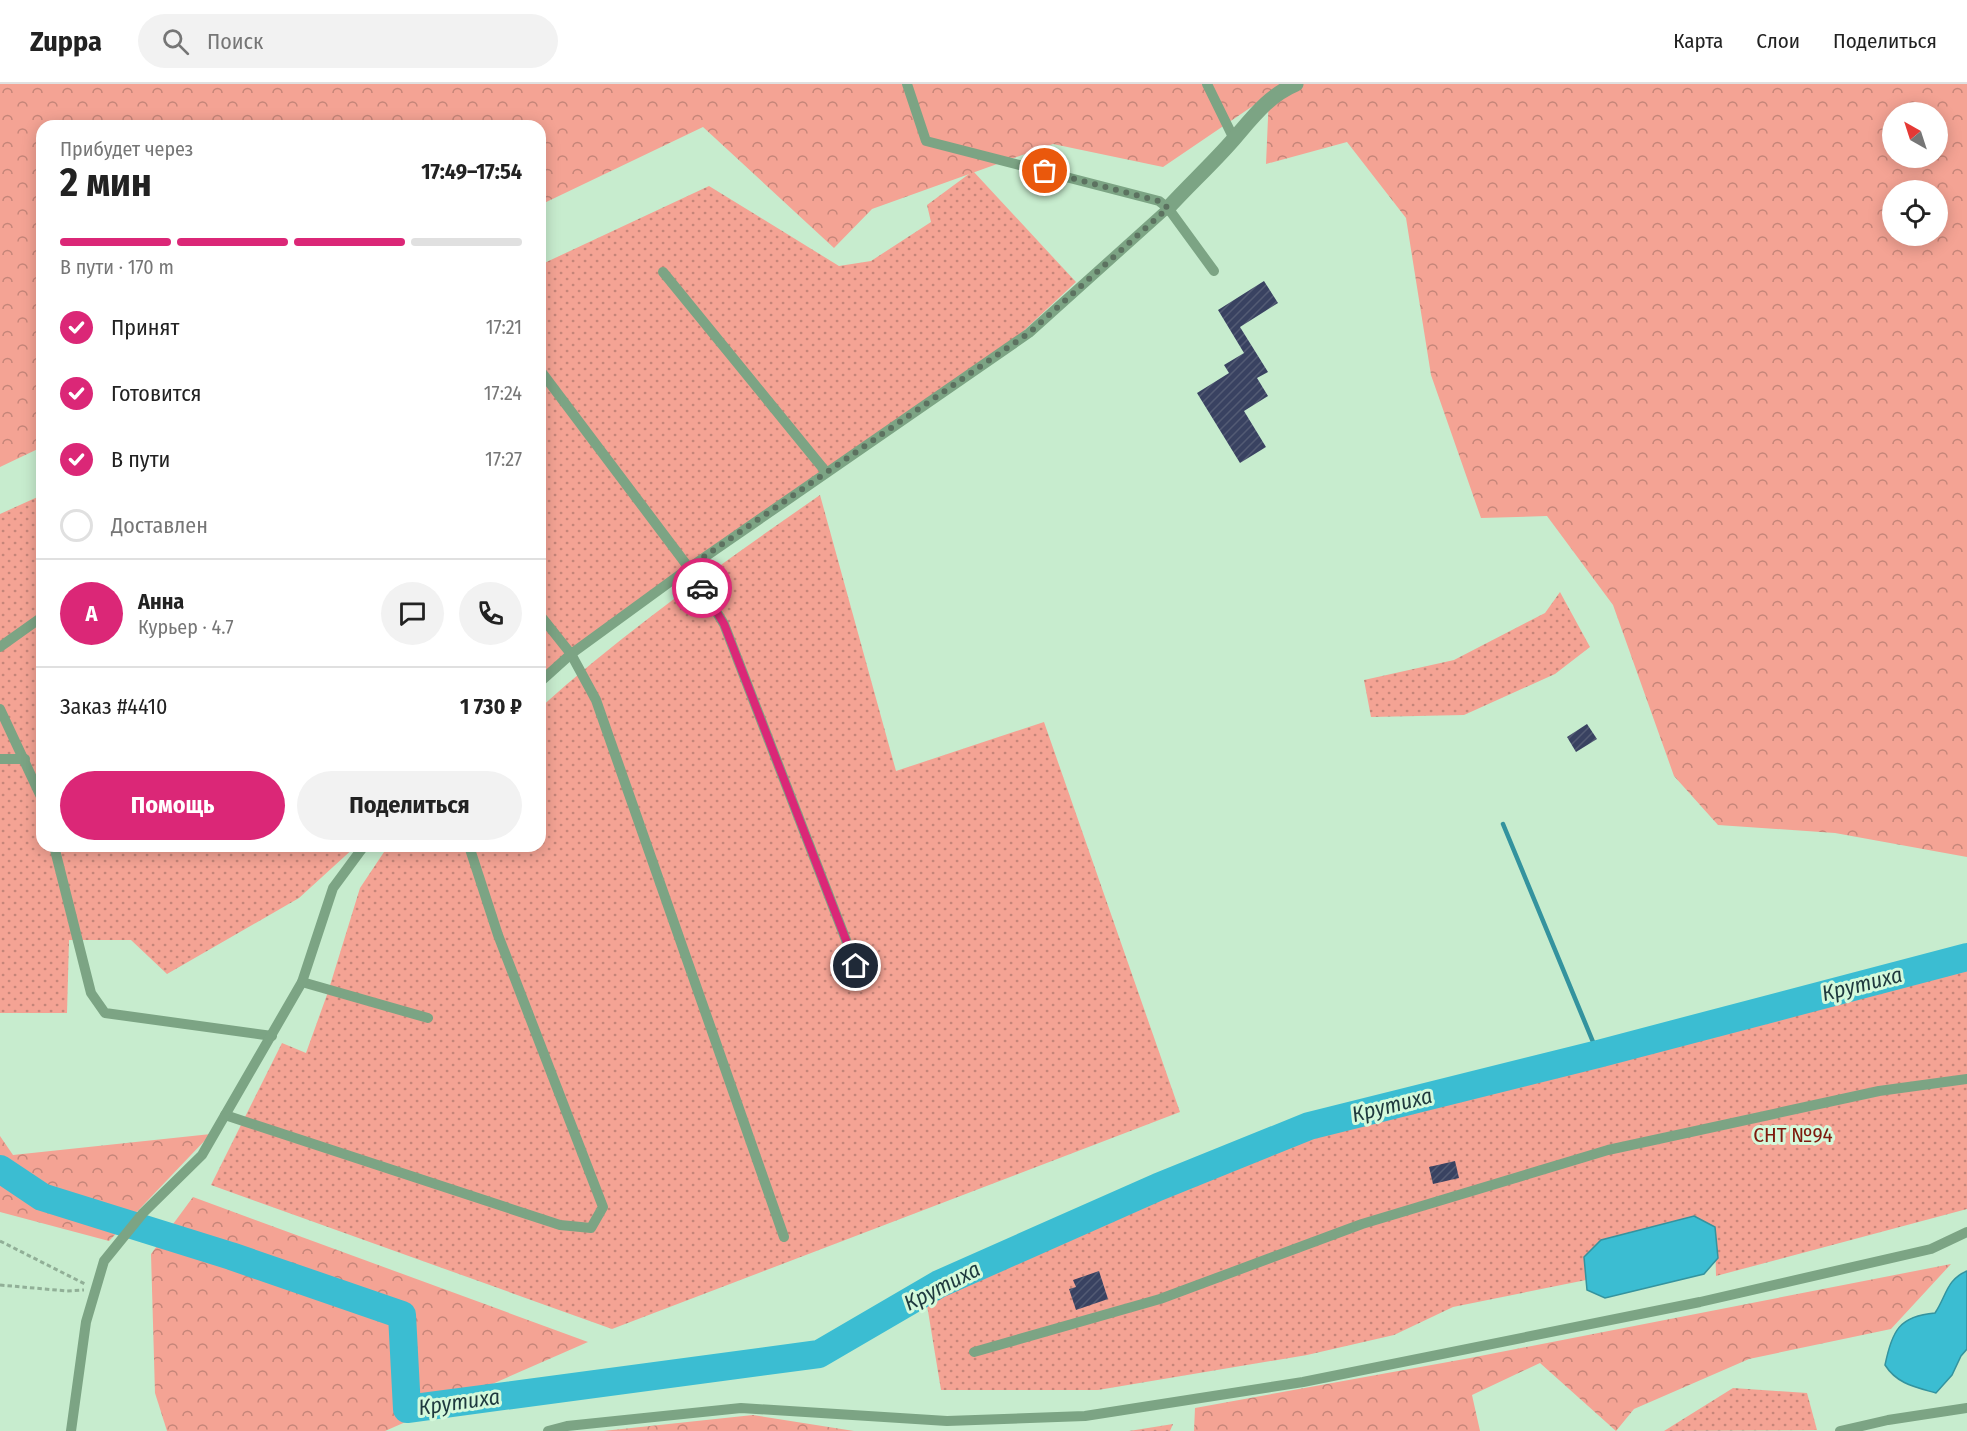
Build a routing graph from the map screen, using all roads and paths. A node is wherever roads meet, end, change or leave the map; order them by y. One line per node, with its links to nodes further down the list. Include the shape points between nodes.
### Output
1 (907, 84): 5 (lane, via 926,141 1159,201)
2 (1207, 84): 4 (lane)
3 (1296, 84): 4 (street, via 1277,94)
4 (1234, 139): 5 (street)
5 (1168, 208): 6 (lane); 9 (lane, via 1029,333)
6 (1214, 271)
7 (663, 273): 9 (lane)
8 (546, 378): 10 (lane)
9 (826, 472): 10 (lane)
10 (689, 567): 14 (lane); 23 (lane, via 724,624)
11 (36, 621): 13 (lane)
12 (546, 623): 14 (lane)
13 (0, 646)
14 (571, 654): 15 (lane); 30 (lane, via 596,700)
15 (546, 677)
16 (0, 708): 18 (lane)
17 (0, 759): 18 (lane)
18 (25, 759): 19 (lane)
19 (36, 785)
20 (56, 852): 26 (lane, via 91,993 105,1013)
21 (360, 852): 24 (lane, via 333,888)
22 (471, 852): 28 (lane, via 498,935 603,1207 591,1228 560,1225)
23 (856, 966)
24 (302, 982): 25 (lane); 26 (lane)
25 (428, 1018)
26 (272, 1036): 28 (lane)
27 (1967, 1078): 34 (lane, via 1879,1091 1608,1150 1362,1224 1160,1299)
28 (225, 1115): 33 (lane, via 202,1155 142,1213 104,1261)
29 (1967, 1232): 37 (lane, via 1930,1249 1700,1302 1303,1382 1086,1416 947,1421 741,1408)
30 (784, 1237)
31 (0, 1241): 33 (path)
32 (0, 1285): 33 (path, via 67,1291)
33 (94, 1289): 36 (lane)
34 (974, 1352)
35 (1967, 1408): 38 (lane)
36 (71, 1431)
37 (548, 1431)
38 (1840, 1431)

